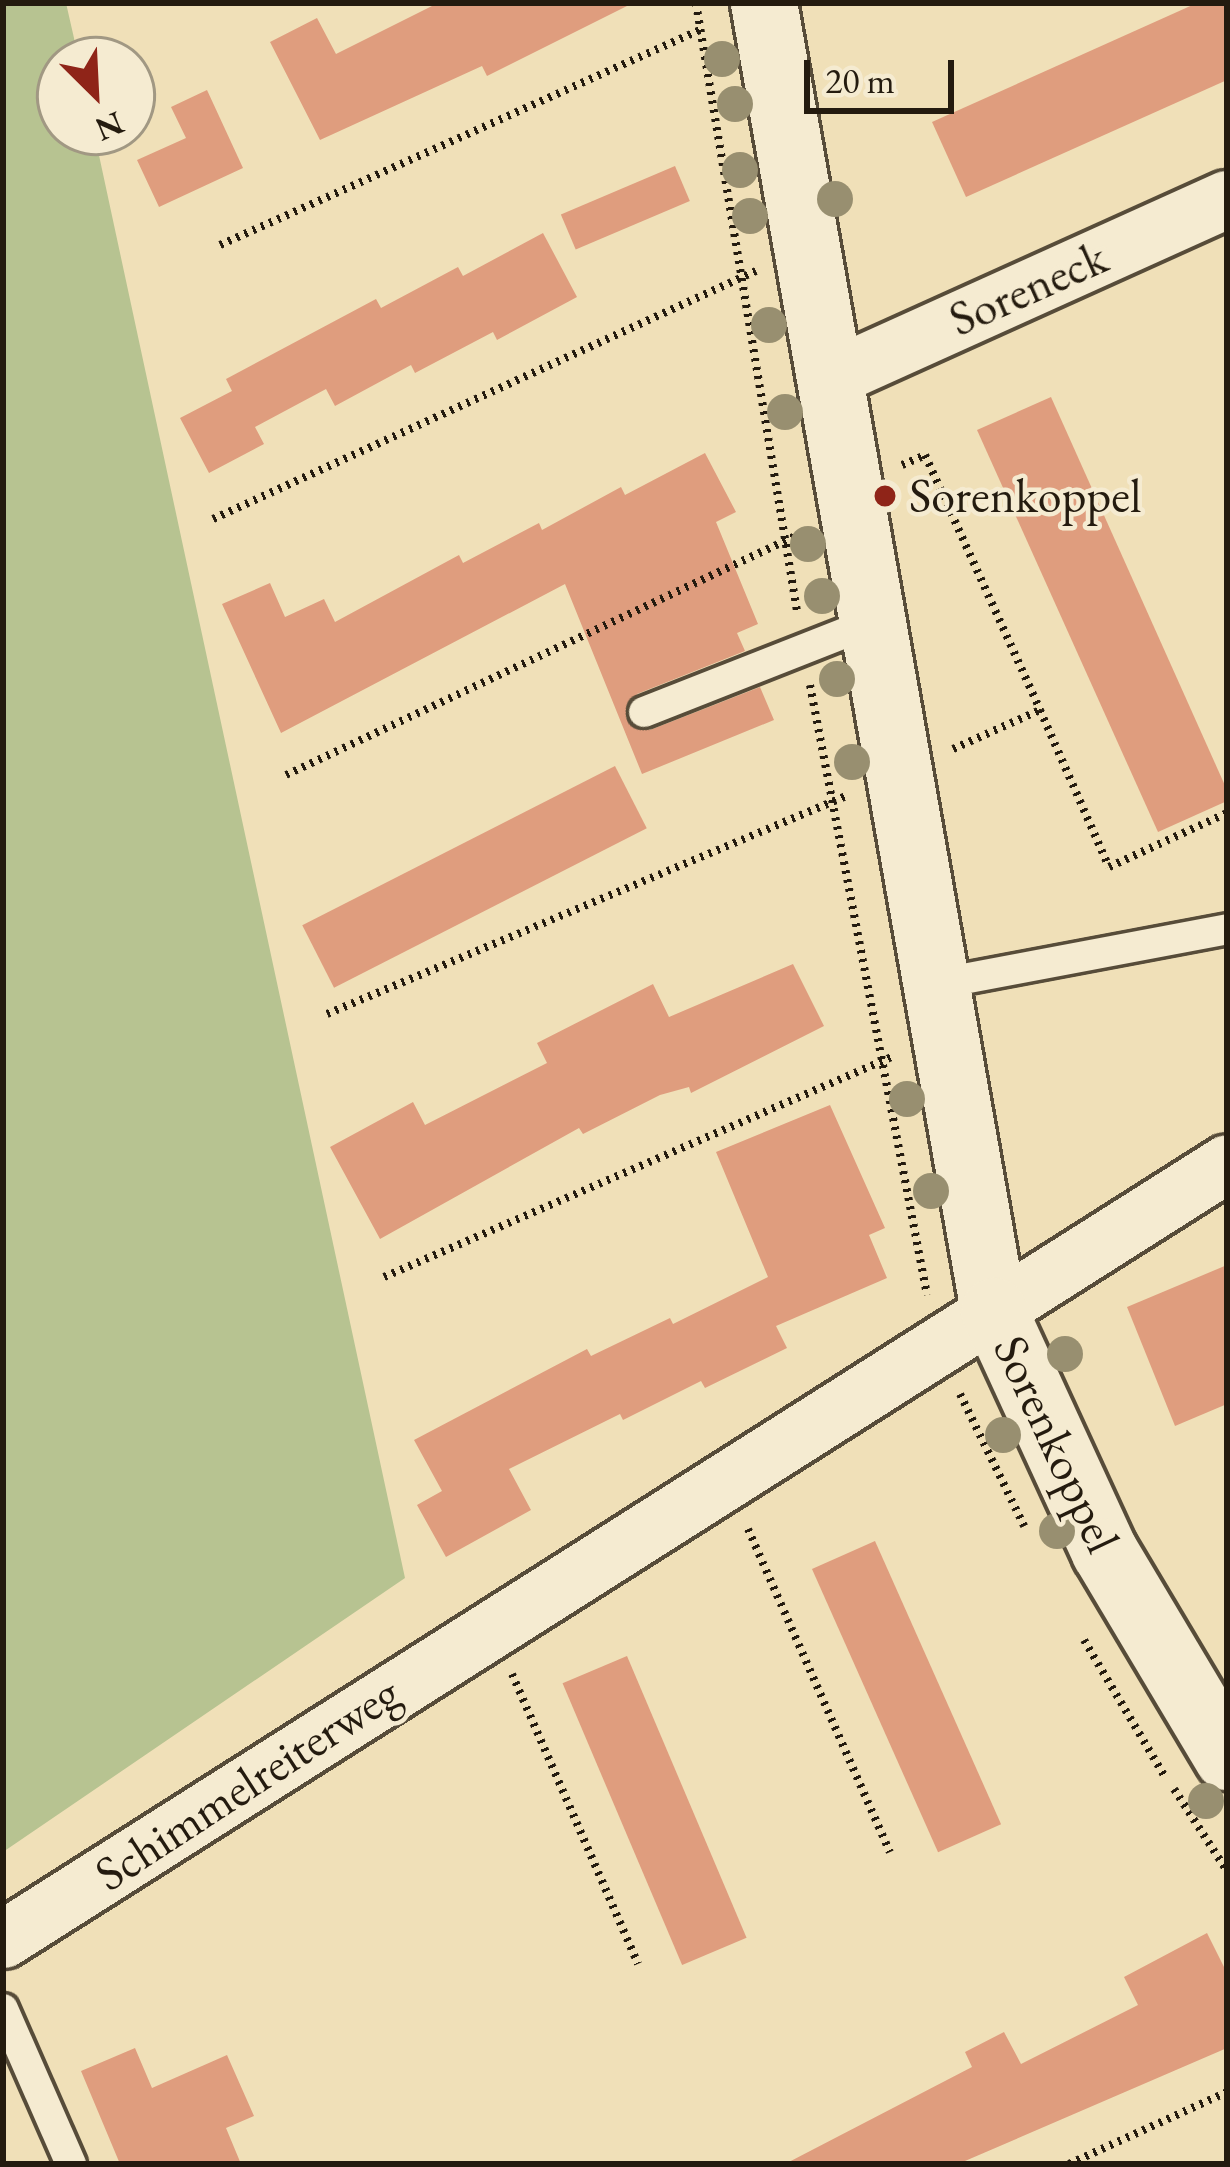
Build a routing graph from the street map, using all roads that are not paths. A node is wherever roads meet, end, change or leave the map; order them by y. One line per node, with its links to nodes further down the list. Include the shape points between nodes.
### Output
1 (741, 12): 3 (street, Sorenkoppel, via 807,249)
2 (1227, 199): 3 (street, Soreneck)
3 (830, 378): 4 (street, Sorenkoppel)
4 (873, 622): 5 (lane); 7 (street, Sorenkoppel)
5 (644, 712)
6 (1227, 929): 7 (lane)
7 (941, 1009): 9 (street, Sorenkoppel)
8 (1227, 1163): 9 (street, Schimmelreiterweg)
9 (994, 1310): 10 (street, Sorenkoppel, via 1105,1552); 11 (street, Schimmelreiterweg)
10 (1227, 1756)
11 (3, 1939)
12 (3, 2009): 13 (lane)
13 (71, 2164)

